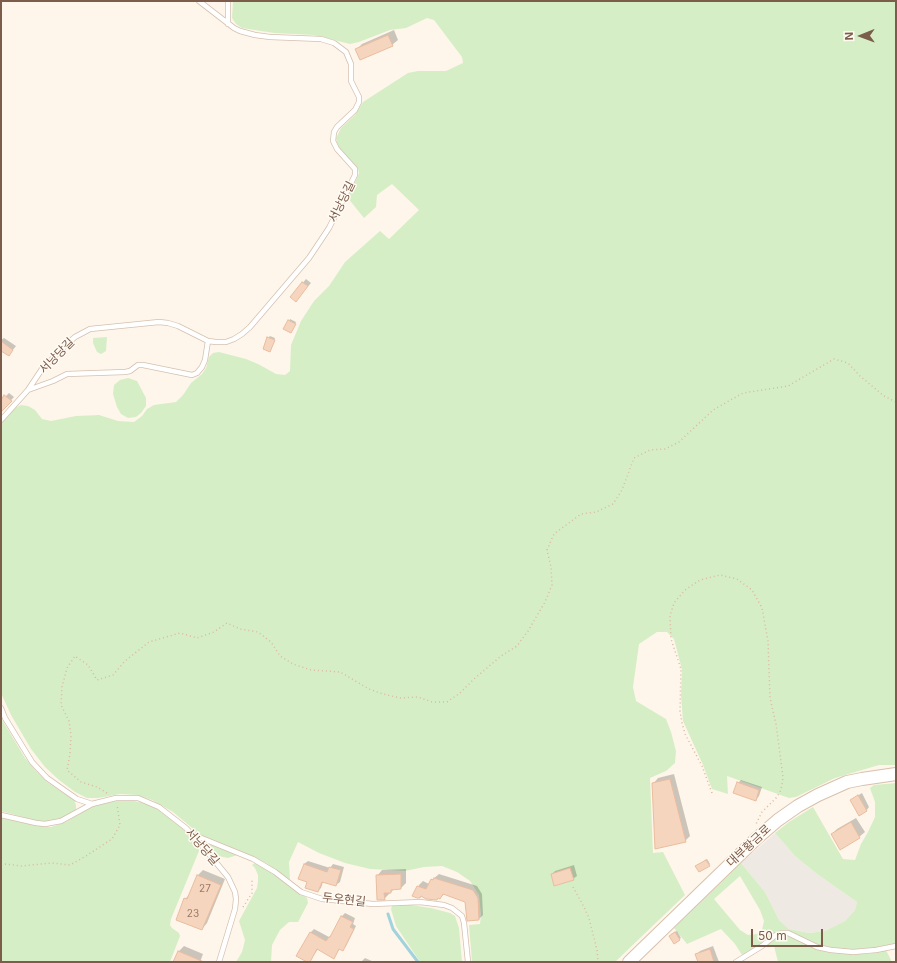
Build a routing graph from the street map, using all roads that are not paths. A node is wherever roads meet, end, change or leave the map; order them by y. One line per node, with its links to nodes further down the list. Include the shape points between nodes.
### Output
1 (199, 1): 3 (lane, 서낭당길)
2 (228, 1): 3 (lane)
3 (228, 24): 4 (lane, 서낭당길, via 255,35 328,41 346,52 351,64 351,81 359,102 355,110 337,127 333,141 356,172 329,228 309,258 250,327 226,342)
4 (208, 341): 5 (lane, 서낭당길, via 187,329 168,323 90,329 67,344 42,370); 5 (lane, 서낭당길, via 202,368 192,375 143,364 125,372 67,374)
5 (28, 390): 6 (lane, 서낭당길)
6 (1, 420)
7 (1, 708): 9 (lane, via 32,762 64,790)
8 (896, 774): 15 (main road, 대부황금로, via 847,782 798,806 778,820)
9 (92, 804): 10 (lane, 서낭당길, via 54,823 36,823); 11 (lane, 서낭당길, via 126,797 138,798 159,807)
10 (1, 814)
11 (192, 835): 13 (lane, 서낭당길, via 210,854 235,892 231,924); 14 (lane, 두우현길, via 259,861 301,892 322,899 373,904 420,902 452,908 462,916)
12 (896, 946): 16 (lane, via 853,952 831,950 782,933)
13 (219, 962)
14 (468, 962)
15 (629, 962)
16 (736, 962)

